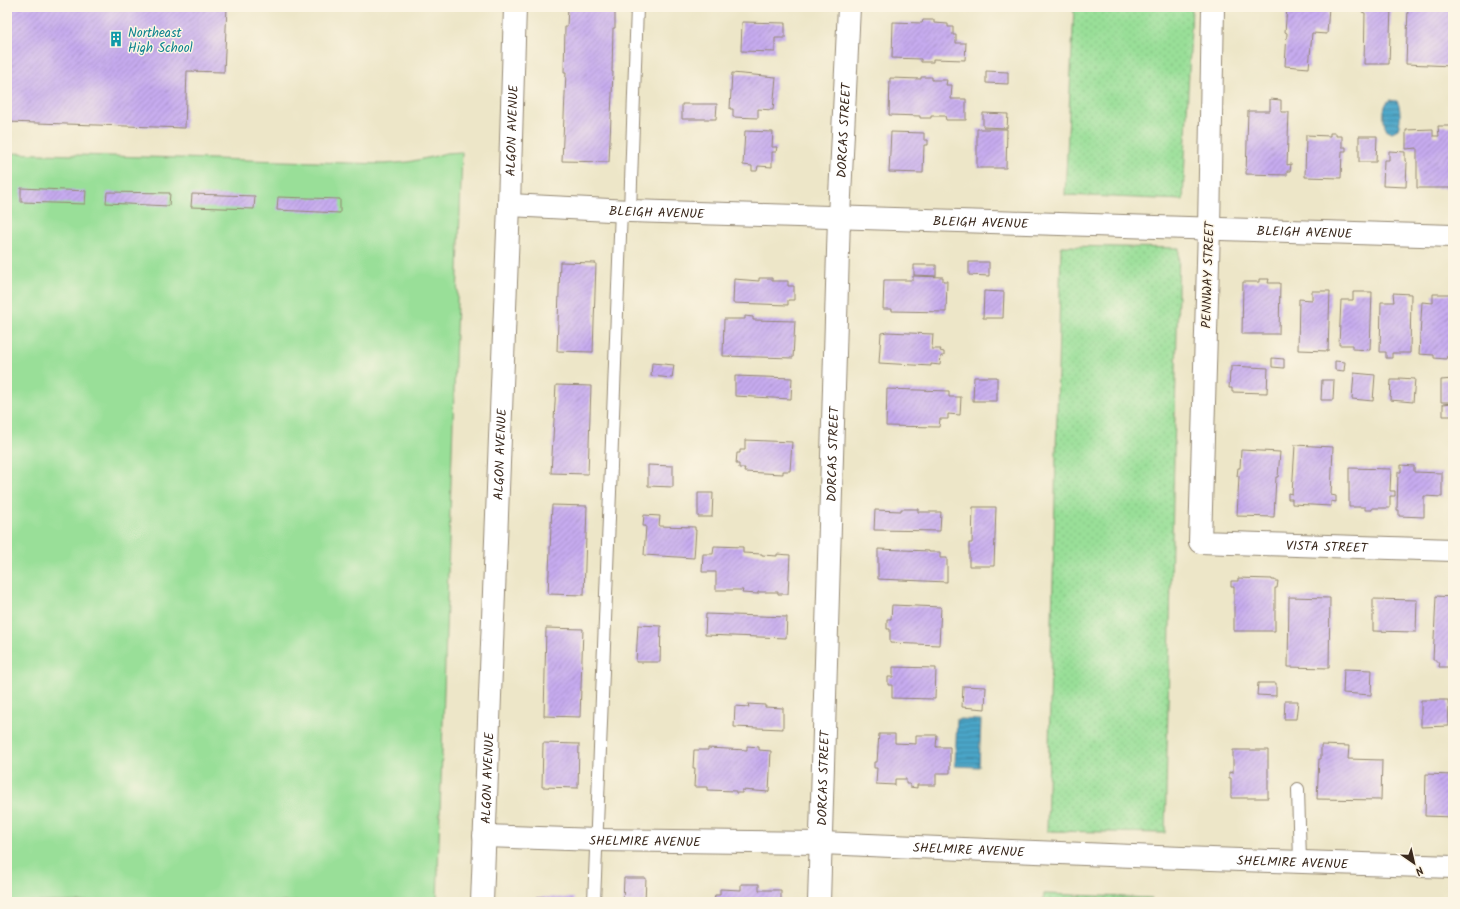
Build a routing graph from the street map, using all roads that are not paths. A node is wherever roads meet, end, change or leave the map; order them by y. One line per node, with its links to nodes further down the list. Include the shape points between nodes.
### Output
1 (515, 7): 5 (street, ALGON AVENUE)
2 (637, 7): 6 (lane)
3 (849, 7): 7 (street, DORCAS STREET)
4 (1213, 7): 8 (street, PENNWAY STREET)
5 (509, 205): 6 (street, BLEIGH AVENUE); 13 (street, ALGON AVENUE)
6 (625, 210): 7 (street, BLEIGH AVENUE); 14 (lane)
7 (839, 216): 8 (street, BLEIGH AVENUE); 15 (street, DORCAS STREET)
8 (1209, 228): 9 (street, BLEIGH AVENUE); 10 (street, PENNWAY STREET)
9 (1453, 236)
10 (1200, 542): 11 (street, VISTA STREET)
11 (1453, 550)
12 (1298, 789): 16 (lane)
13 (484, 836): 14 (street, SHELMIRE AVENUE); 18 (street, ALGON AVENUE)
14 (597, 840): 15 (street, SHELMIRE AVENUE); 19 (lane)
15 (821, 843): 16 (street, SHELMIRE AVENUE); 20 (street, DORCAS STREET)
16 (1300, 862): 17 (street, SHELMIRE AVENUE)
17 (1453, 867)
18 (482, 902)
19 (594, 902)
20 (819, 902)

